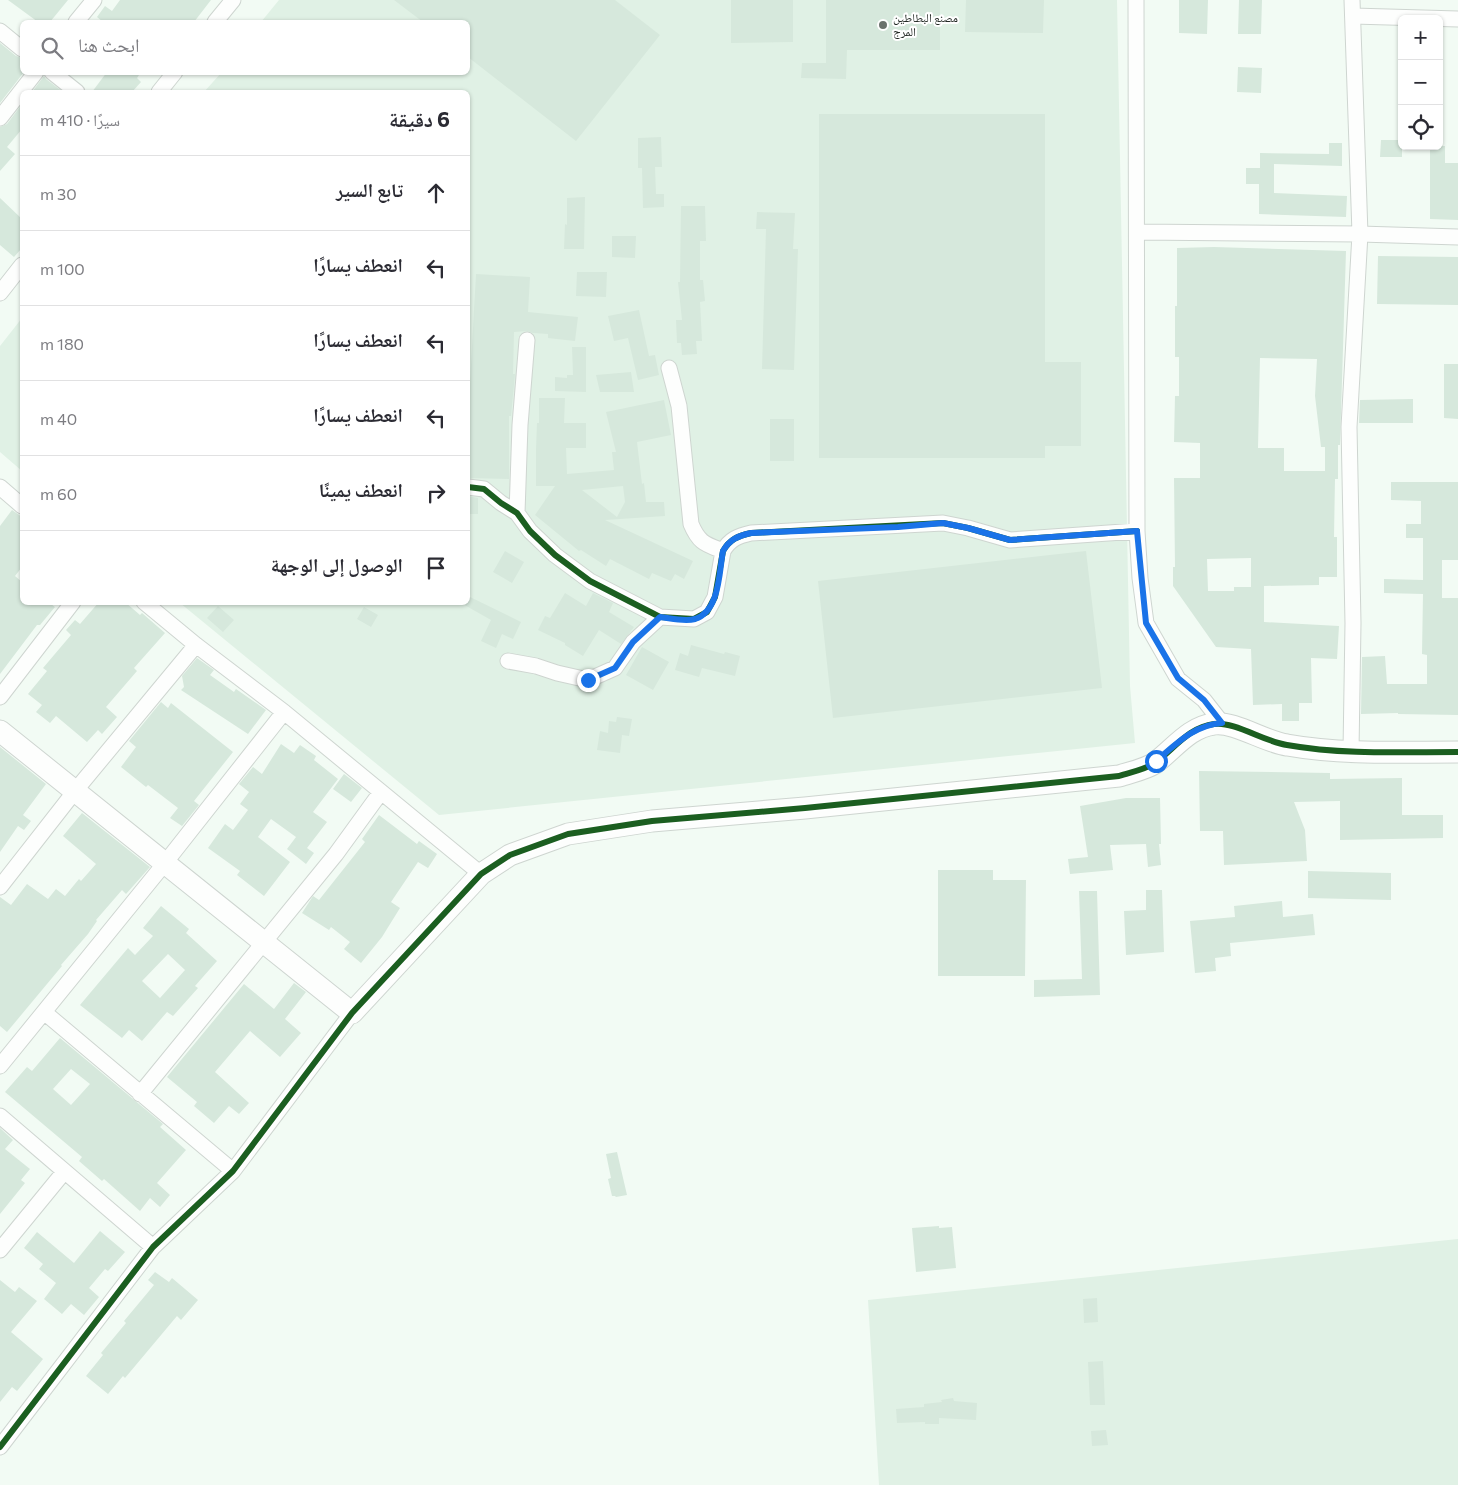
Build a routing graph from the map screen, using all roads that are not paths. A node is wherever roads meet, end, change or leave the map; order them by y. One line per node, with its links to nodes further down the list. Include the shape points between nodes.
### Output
1 (94, 0): 7 (street)
2 (233, 0): 8 (street)
3 (1136, 0): 19 (street)
4 (1352, 0): 5 (street)
5 (1353, 16): 6 (street); 20 (street)
6 (1458, 19)
7 (78, 20)
8 (217, 20)
9 (0, 31): 10 (street)
10 (20, 47)
11 (34, 75): 14 (street)
12 (56, 75): 15 (street)
13 (173, 75): 16 (street)
14 (22, 90)
15 (74, 90)
16 (161, 90)
17 (20, 92): 18 (street)
18 (0, 118)
19 (1138, 232): 20 (street); 31 (street)
20 (1360, 234): 21 (street); 42 (street, via 1349,427 1353,623)
21 (1458, 237)
22 (20, 266): 23 (street)
23 (5, 275): 24 (street)
24 (0, 293)
25 (527, 340): 30 (street)
26 (669, 368): 32 (street, via 679,406 691,524 704,544)
27 (470, 487): 30 (street, via 484,489)
28 (3, 495): 29 (street)
29 (20, 505)
30 (517, 513): 35 (street, via 555,556 590,581)
31 (1137, 531): 32 (street, via 1010,540 943,523 751,533 737,536); 40 (street, via 1146,623 1178,678 1204,700)
32 (723, 551): 35 (street, via 715,597 707,612 694,619)
33 (71, 605): 38 (street)
34 (148, 605): 36 (street)
35 (660, 617): 37 (street, via 633,642 615,668 588,680)
36 (196, 645): 39 (street); 44 (street)
37 (508, 661)
38 (0, 697)
39 (284, 712): 45 (street); 46 (street)
40 (1222, 723): 42 (street, via 1284,745); 47 (street, via 1195,730 1149,766 1119,776 614,826 543,841 510,854)
41 (0, 732): 44 (street)
42 (1351, 751): 43 (street)
43 (1458, 752)
44 (75, 792): 46 (street); 48 (street)
45 (381, 792): 47 (street); 49 (street)
46 (165, 863): 49 (street); 50 (street)
47 (481, 874): 51 (street)
48 (0, 887)
49 (264, 943): 51 (street); 53 (street)
50 (44, 1012): 52 (street); 53 (street)
51 (352, 1012): 55 (street)
52 (0, 1066)
53 (140, 1094): 55 (street)
54 (0, 1116): 56 (street)
55 (233, 1171): 57 (street)
56 (64, 1172): 57 (street); 58 (street)
57 (153, 1247): 59 (street)
58 (0, 1250)
59 (0, 1447)

